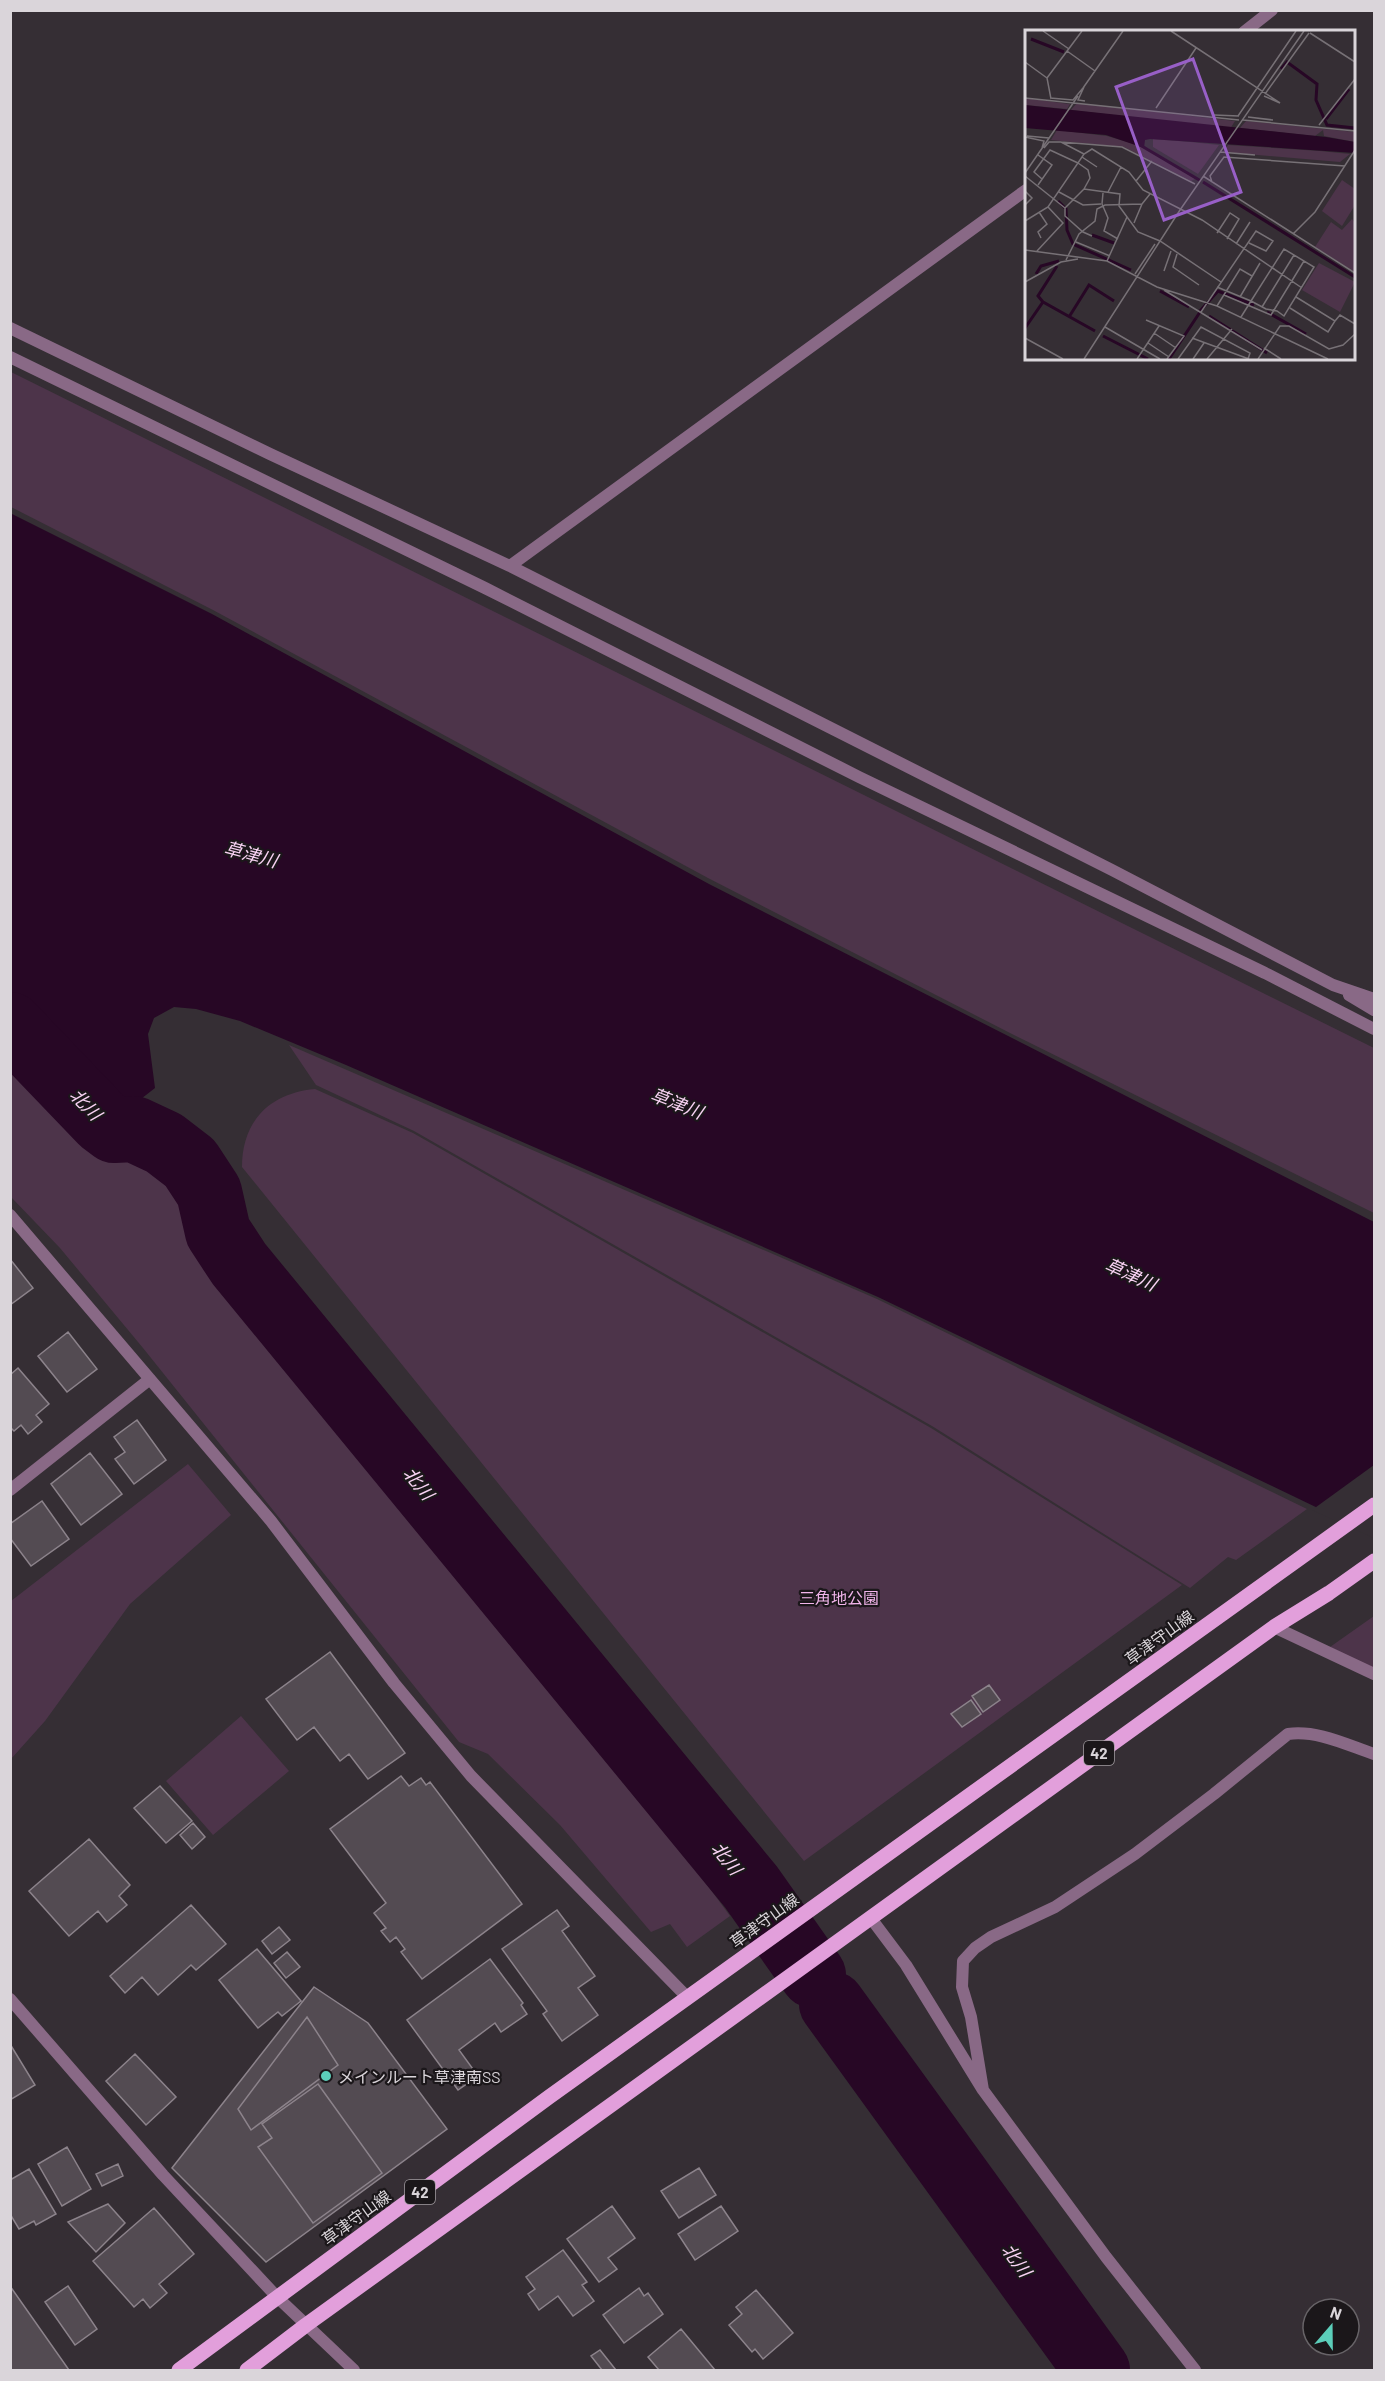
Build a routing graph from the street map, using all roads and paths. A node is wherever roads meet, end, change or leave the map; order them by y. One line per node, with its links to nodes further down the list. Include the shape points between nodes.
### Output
1 (1272, 10): 2 (street)
2 (1247, 30)
3 (1025, 191): 6 (street)
4 (10, 328): 6 (street)
5 (10, 357): 10 (street)
6 (510, 566): 7 (street)
7 (1333, 985): 8 (street); 9 (street)
8 (1374, 999)
9 (1374, 1010)
10 (1374, 1029)
11 (10, 1215): 12 (street)
12 (150, 1379): 13 (street); 20 (street, via 271,1521 394,1683 471,1776)
13 (10, 1490)
14 (1374, 1505): 20 (main road, 草津守山線 / 42)
15 (1374, 1561): 16 (main road, 42)
16 (1274, 1627): 17 (street); 19 (main road, 42)
17 (1374, 1674)
18 (1374, 1754): 22 (street, via 1317,1735 1288,1734 1135,1854 1055,1907 975,1948 963,1961 962,1987)
19 (870, 1917): 22 (street, via 906,1965); 24 (main road, 42)
20 (687, 1997): 23 (main road, 草津守山線 / 42)
21 (10, 1999): 23 (street, via 163,2175)
22 (983, 2090): 28 (street, via 1106,2257)
23 (277, 2297): 24 (street); 25 (main road, 草津守山線 / 42)
24 (306, 2325): 26 (main road, 42); 27 (street)
25 (179, 2370)
26 (247, 2370)
27 (354, 2370)
28 (1196, 2370)

